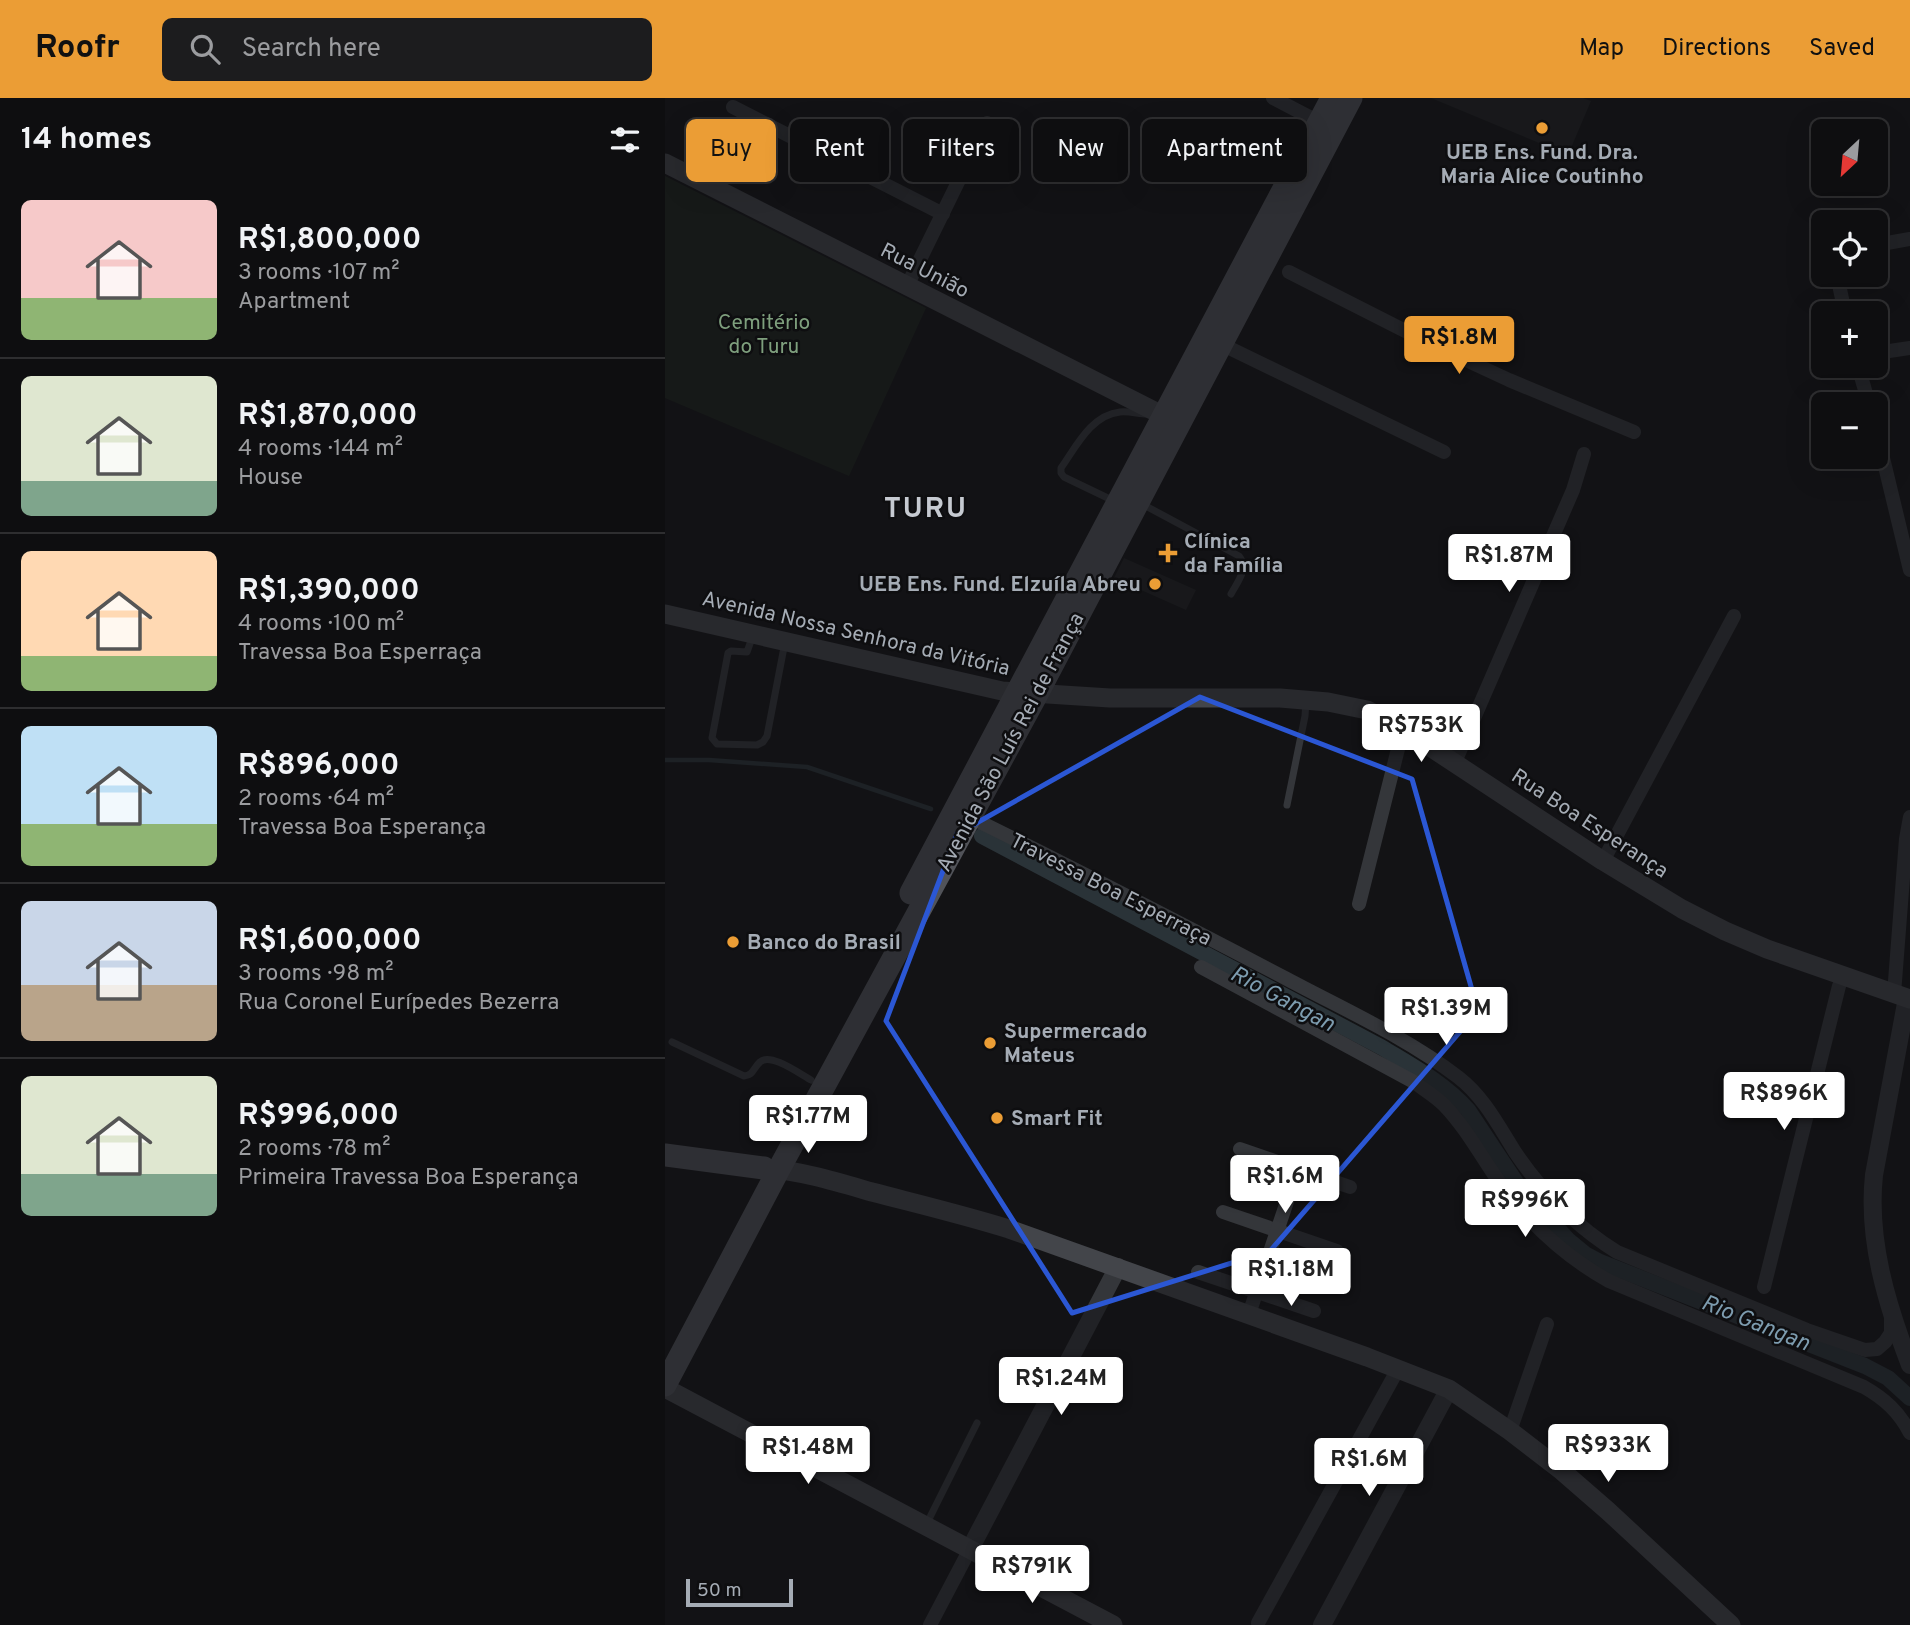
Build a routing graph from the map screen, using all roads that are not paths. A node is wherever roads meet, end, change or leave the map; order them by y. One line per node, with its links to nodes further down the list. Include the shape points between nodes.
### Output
1 (1273, 98): 5 (street)
2 (1332, 98): 5 (main road, Avenida São Luís Rei de França)
3 (1351, 98): 13 (main road, Avenida São Luís Rei de França)
4 (733, 107): 8 (street)
5 (1319, 122): 16 (main road, Avenida São Luís Rei de França)
6 (665, 163): 12 (main road, Rua União)
7 (958, 182): 8 (street)
8 (943, 214): 12 (street)
9 (1910, 239): 10 (street)
10 (1888, 242)
11 (1289, 272): 17 (street, via 1509,380)
12 (907, 286): 16 (main road, Rua União)
13 (1221, 344): 18 (street); 21 (main road, Avenida São Luís Rei de França)
14 (1910, 348): 15 (street)
15 (1888, 351)
16 (1161, 414): 21 (main road, Avenida São Luís Rei de França); 21 (lane, via 1120,412 1105,417 1087,431 1061,468 1064,477)
17 (1634, 432)
18 (1444, 452)
19 (1584, 454): 31 (street, via 1573,490)
20 (1886, 469): 22 (street)
21 (1128, 503): 23 (lane, via 1239,556 1244,570); 28 (main road, Avenida São Luís Rei de França)
22 (1910, 570)
23 (1231, 594)
24 (665, 614): 26 (main road, Avenida Nossa Senhora da Vitória)
25 (1734, 616): 35 (street)
26 (753, 634): 27 (main road, Avenida Nossa Senhora da Vitória); 27 (lane, via 747,652 728,653 712,738 717,744 763,742)
27 (786, 642): 28 (main road, Avenida Nossa Senhora da Vitória)
28 (1028, 693): 29 (main road, Rua Boa Esperança); 33 (main road, Avenida São Luís Rei de França); 41 (main road, Avenida São Luís Rei de França)
29 (1306, 700): 30 (main road, Rua Boa Esperança, via 1367,710); 32 (lane)
30 (1403, 729): 31 (main road, Rua Boa Esperança); 36 (street)
31 (1455, 762): 35 (main road, Rua Boa Esperança)
32 (1287, 805)
33 (971, 817): 44 (main road, Avenida São Luís Rei de França); 55 (street, Travessa Boa Esperraça, via 1437,1062 1474,1091 1516,1154 1568,1215 1617,1252 1807,1331 1865,1350 1877,1349 1891,1333)
34 (1910, 817): 39 (street)
35 (1603, 861): 38 (main road, Rua Boa Esperança, via 1725,931)
36 (1359, 904)
37 (1201, 967): 65 (street, via 1414,1082 1443,1104 1507,1192 1586,1269 1864,1387 1894,1408)
38 (1843, 976): 39 (main road, Rua Boa Esperança); 52 (street)
39 (1904, 997): 55 (street, via 1871,1198 1875,1248)
40 (672, 1042): 41 (lane, via 744,1076 767,1058)
41 (811, 1080): 44 (main road, Avenida São Luís Rei de França)
42 (1240, 1149): 45 (street)
43 (665, 1155): 44 (main road)
44 (772, 1168): 50 (main road, via 974,1218); 58 (main road, Avenida São Luís Rei de França); 61 (main road, Avenida São Luís Rei de França)
45 (1298, 1169): 46 (street); 48 (street)
46 (1350, 1187)
47 (1223, 1212): 48 (street)
48 (1277, 1230): 49 (street); 53 (street)
49 (1337, 1251)
50 (1118, 1267): 56 (main road); 67 (street)
51 (1198, 1272): 53 (street)
52 (1764, 1287)
53 (1257, 1292): 54 (street); 56 (street)
54 (1314, 1311)
55 (1891, 1311): 59 (street)
56 (1249, 1314): 60 (main road)
57 (1547, 1324): 64 (street)
58 (665, 1353)
59 (1910, 1364)
60 (1398, 1369): 62 (main road); 68 (street)
61 (665, 1386): 66 (main road)
62 (1449, 1389): 64 (main road); 71 (street)
63 (977, 1423): 66 (lane)
64 (1510, 1431): 72 (main road, via 1608,1511)
65 (1910, 1433)
66 (926, 1526): 67 (main road)
67 (970, 1549): 69 (street); 70 (main road)
68 (1258, 1623)
69 (930, 1625)
70 (1113, 1625)
71 (1322, 1625)
72 (1731, 1625)

